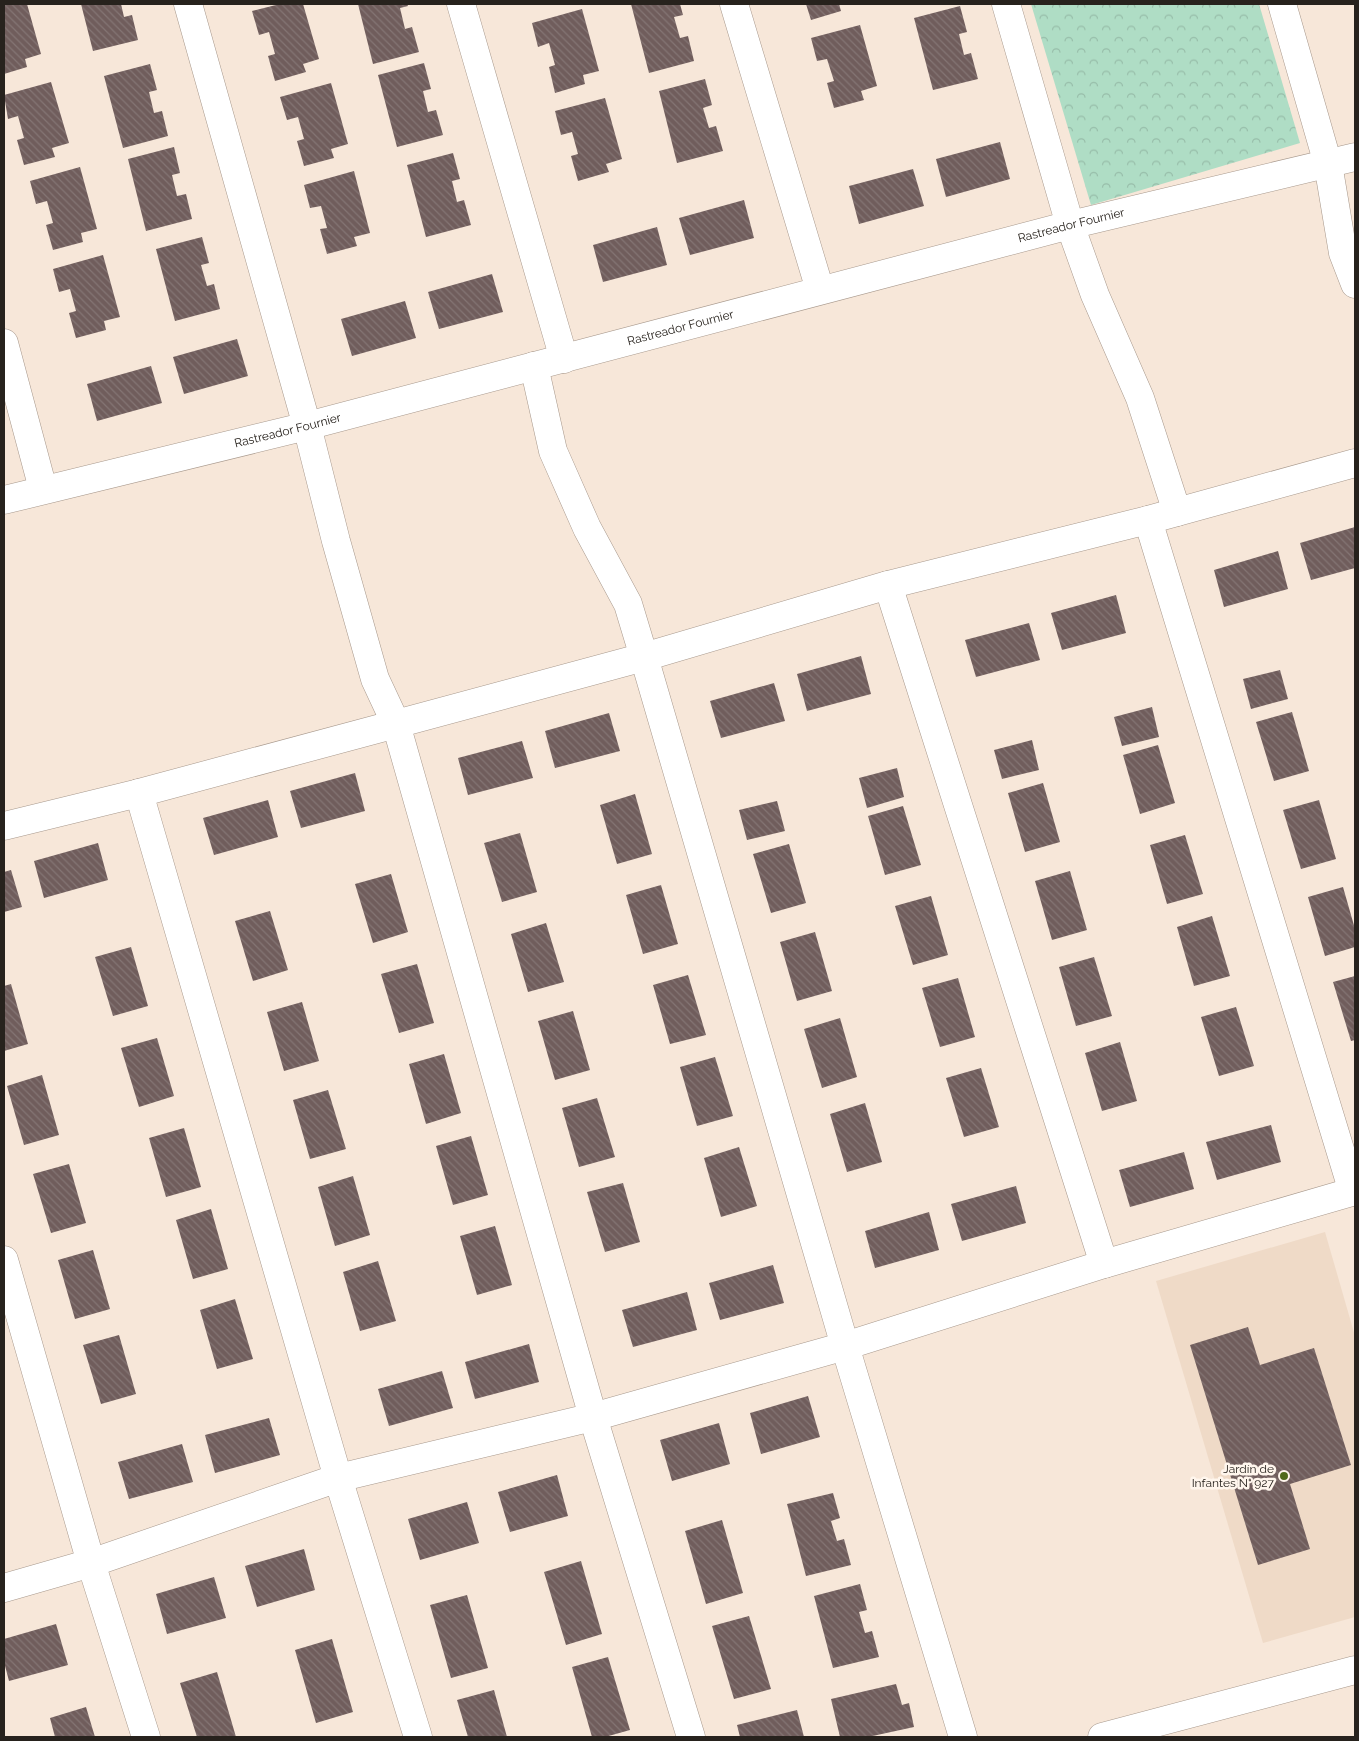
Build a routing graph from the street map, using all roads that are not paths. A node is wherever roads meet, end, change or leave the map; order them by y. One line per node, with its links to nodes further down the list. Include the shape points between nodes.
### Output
1 (188, 4): 14 (street)
2 (461, 4): 12 (street)
3 (734, 4): 10 (street)
4 (1006, 4): 8 (street)
5 (1282, 4): 7 (street)
6 (1355, 157): 7 (street, Rastreador Fournier)
7 (1328, 164): 8 (street, Rastreador Fournier); 9 (street, via 1343,253)
8 (1070, 225): 10 (street, Rastreador Fournier); 18 (street, via 1094,295 1140,398)
9 (1355, 284)
10 (820, 290): 12 (street, Rastreador Fournier)
11 (4, 343): 16 (street)
12 (564, 359): 13 (street, Rastreador Fournier)
13 (534, 366): 14 (street, Rastreador Fournier); 21 (street, via 553,451 587,528 628,604)
14 (307, 426): 16 (street, Rastreador Fournier); 22 (street, via 375,679)
15 (1355, 463): 18 (street)
16 (43, 489): 17 (street, Rastreador Fournier)
17 (4, 500)
18 (1177, 512): 19 (street)
19 (1148, 520): 20 (street); 25 (street)
20 (888, 585): 21 (street); 27 (street)
21 (644, 656): 22 (street); 28 (street)
22 (396, 724): 23 (street); 29 (street)
23 (139, 793): 24 (street); 30 (street)
24 (4, 826)
25 (1354, 1192): 27 (street)
26 (4, 1260): 31 (street)
27 (1104, 1264): 28 (street)
28 (845, 1346): 29 (street); 37 (street)
29 (593, 1417): 30 (street); 36 (street)
30 (338, 1478): 31 (street); 35 (street)
31 (91, 1563): 32 (street); 34 (street)
32 (4, 1588)
33 (1355, 1670): 38 (street)
34 (146, 1737)
35 (418, 1737)
36 (691, 1737)
37 (963, 1737)
38 (1102, 1737)

